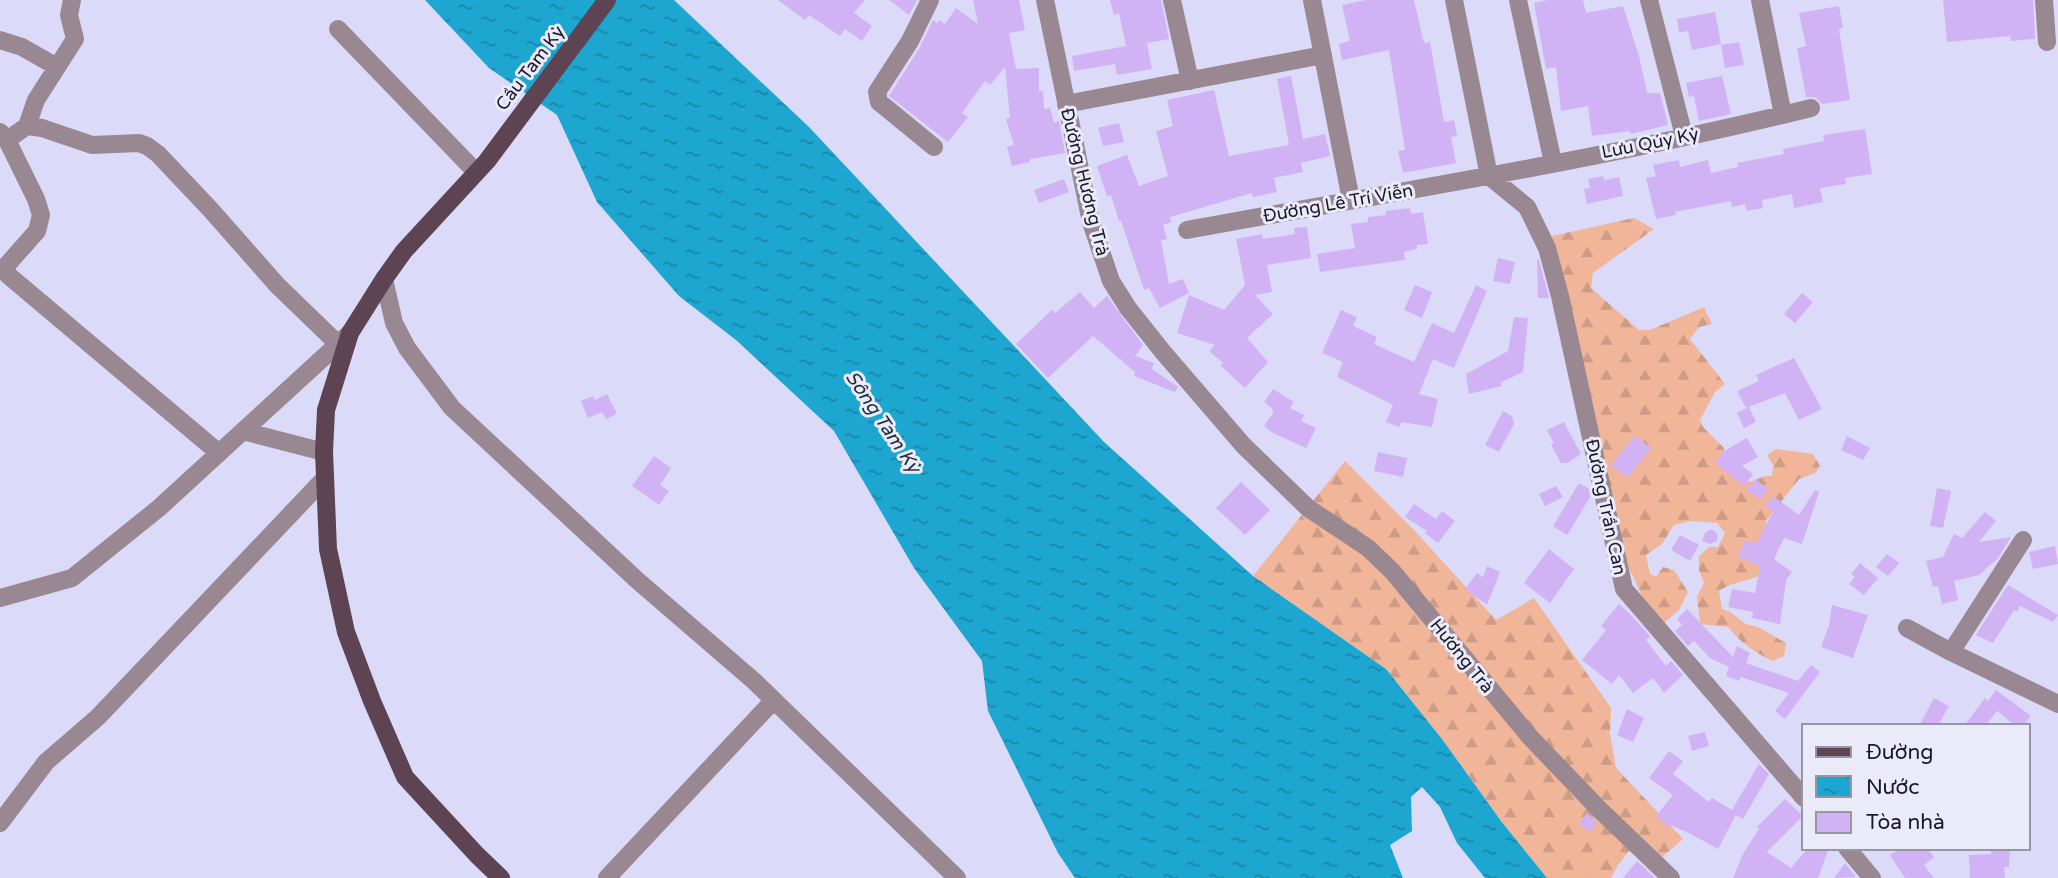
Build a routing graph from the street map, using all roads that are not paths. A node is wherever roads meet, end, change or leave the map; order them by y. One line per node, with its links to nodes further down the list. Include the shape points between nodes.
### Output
1 (72, 0): 16 (street, via 69,15 75,39)
2 (607, 0): 26 (main road, Cầu Tam Kỳ)
3 (930, 0): 24 (street, via 877,92 879,102)
4 (1045, 0): 18 (street, Đường Hương Trà)
5 (1172, 0): 17 (street)
6 (1312, 0): 15 (street)
7 (1454, 0): 27 (street)
8 (1518, 0): 25 (street)
9 (1649, 0): 23 (street)
10 (1760, 0): 20 (street)
11 (2044, 0): 14 (street)
12 (338, 29): 26 (street)
13 (0, 40): 16 (street)
14 (2047, 42)
15 (1323, 55): 17 (street); 28 (street)
16 (57, 67): 21 (street, via 36,100)
17 (1190, 81): 18 (street)
18 (1066, 104): 34 (street, Đường Hương Trà, via 1091,222 1111,281 1163,352)
19 (1811, 108): 20 (street, Lưu Qúy Kỳ)
20 (1783, 115): 23 (street, Lưu Qúy Kỳ)
21 (27, 126): 22 (street); 32 (street, via 92,145 139,143 158,154 277,285)
22 (3, 136): 30 (street, via 41,215 37,231)
23 (1684, 136): 25 (street, Lưu Qúy Kỳ)
24 (934, 147)
25 (1553, 163): 27 (street, Lưu Qúy Kỳ)
26 (481, 166): 31 (main road, Cầu Tam Kỳ)
27 (1489, 176): 28 (street, Đường Lê Trí Viễn); 45 (street, Đường Trần Can, via 1527,207 1547,248 1624,589)
28 (1351, 200): 29 (street, Đường Lê Trí Viễn)
29 (1187, 230)
30 (4, 274): 36 (street)
31 (384, 279): 32 (main road, Cầu Tam Kỳ); 43 (street, via 394,323 407,348 452,408)
32 (344, 339): 33 (street); 35 (main road, Cầu Tam Kỳ, via 326,410)
33 (243, 431): 35 (street); 36 (street)
34 (1243, 445): 51 (street, Hương Trà, via 1302,502 1368,548 1392,571 1530,737)
35 (324, 452): 37 (main road, Cầu Tam Kỳ)
36 (219, 453): 40 (street, via 72,578)
37 (325, 478): 46 (street, via 98,716 46,762); 48 (main road, Cầu Tam Kỳ, via 328,549 346,632 405,777)
38 (2023, 540): 42 (street)
39 (0, 580): 40 (street)
40 (6, 596)
41 (1907, 628): 42 (street)
42 (1951, 652): 44 (street)
43 (774, 701): 49 (street); 50 (street)
44 (2058, 704)
45 (1802, 796)
46 (0, 823)
47 (1849, 850): 52 (street)
48 (501, 878)
49 (607, 878)
50 (957, 878)
51 (1671, 878)
52 (1872, 878)

